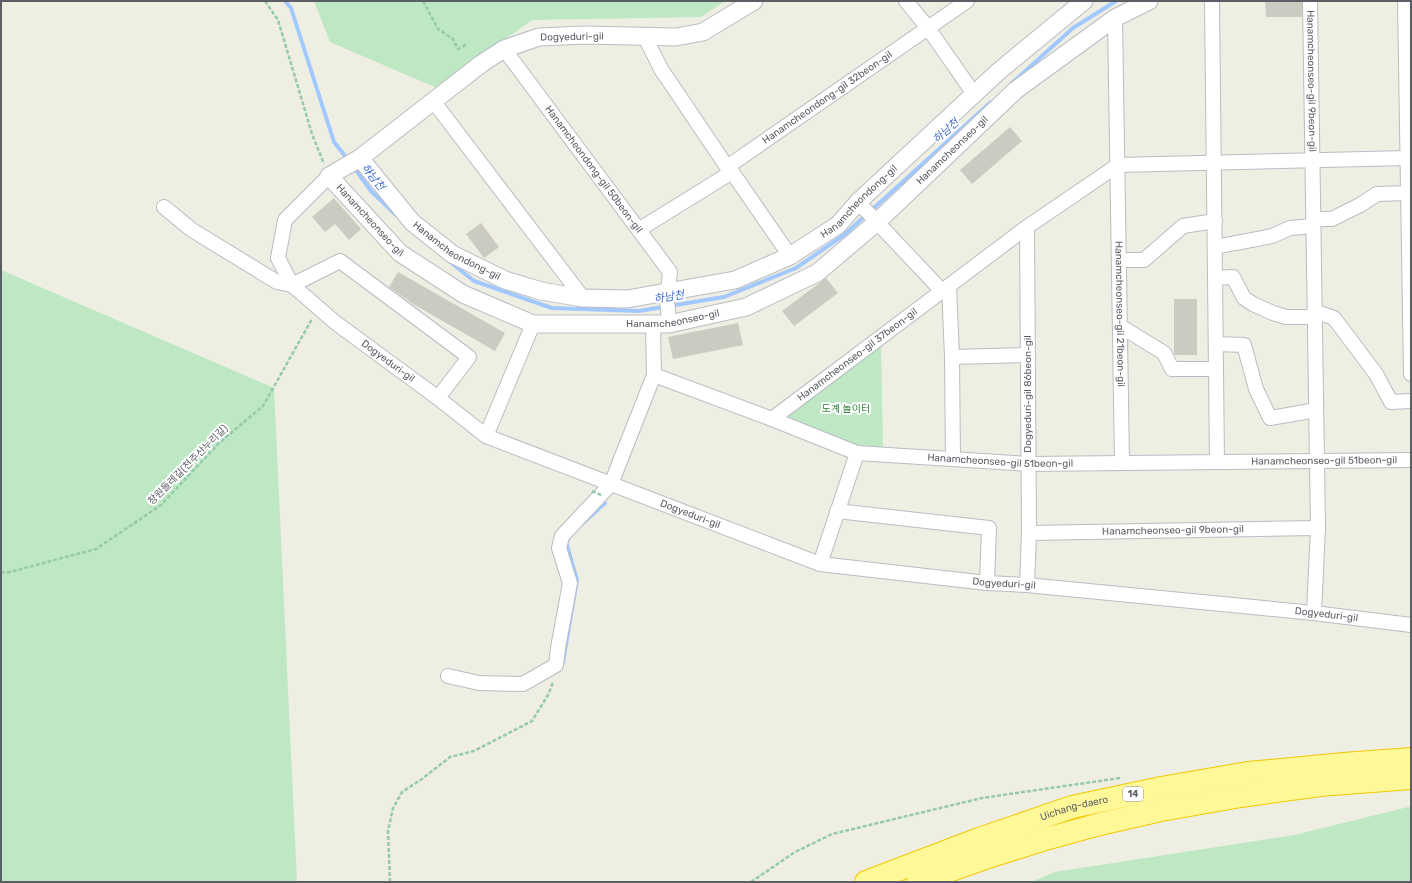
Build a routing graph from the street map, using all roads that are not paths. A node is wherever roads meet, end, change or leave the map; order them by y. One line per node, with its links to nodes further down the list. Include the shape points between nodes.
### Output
1 (754, 1): 11 (street, Dogyeduri-gil, via 703,32 676,38)
2 (906, 1): 10 (street)
3 (967, 1): 10 (street, Hanamcheondong-gil 32beon-gil)
4 (1084, 1): 13 (street, Hanamcheondong-gil)
5 (1149, 1): 9 (street, Hanamcheonseo-gil)
6 (1212, 1): 19 (street)
7 (1310, 1): 18 (street, Hanamcheonseo-gil 9beon-gil)
8 (1405, 1): 15 (street)
9 (1116, 18): 20 (street, Hanamcheonseo-gil 21beon-gil); 26 (street, Hanamcheonseo-gil, via 1016,90)
10 (928, 28): 13 (street); 21 (street, Hanamcheondong-gil 32beon-gil)
11 (645, 37): 12 (street, Dogyeduri-gil, via 539,37); 21 (street, via 662,69)
12 (504, 49): 14 (street, Dogyeduri-gil); 31 (street, Hanamcheondong-gil 50beon-gil)
13 (974, 94): 24 (street, Hanamcheondong-gil)
14 (434, 102): 17 (street, Dogyeduri-gil); 40 (street)
15 (1409, 108): 16 (street)
16 (1408, 158): 18 (street); 23 (street)
17 (358, 159): 22 (street, Dogyeduri-gil); 40 (street, Hanamcheondong-gil, via 412,222 452,254 505,280 541,292)
18 (1312, 160): 19 (street, Hanamcheonseo-gil 9beon-gil); 29 (street, Hanamcheonseo-gil 9beon-gil)
19 (1214, 163): 20 (street, Hanamcheonseo-gil 9beon-gil); 27 (street)
20 (1118, 165): 30 (street); 34 (street, Hanamcheonseo-gil 21beon-gil)
21 (730, 169): 31 (street, Hanamcheondong-gil 32beon-gil); 33 (street)
22 (334, 173): 37 (street, Dogyeduri-gil, via 285,220 278,258); 43 (street, Hanamcheonseo-gil, via 400,253 463,294)
23 (1408, 193): 28 (street); 29 (street, via 1377,194 1332,219)
24 (860, 204): 26 (street); 33 (street, Hanamcheondong-gil, via 838,225)
25 (164, 207): 37 (street, Dogyeduri-gil, via 192,230 277,282)
26 (876, 220): 38 (street); 42 (street, Hanamcheonseo-gil, via 817,273 746,306)
27 (1215, 221): 32 (street); 34 (street, via 1183,226 1144,260)
28 (1410, 221): 36 (street)
29 (1313, 223): 32 (street, via 1290,228 1272,236); 41 (street, Hanamcheonseo-gil 9beon-gil)
30 (1027, 227): 38 (street); 46 (street, Dogyeduri-gil 86beon-gil)
31 (640, 229): 39 (street, Hanamcheondong-gil 50beon-gil, via 670,272)
32 (1215, 247): 35 (street)
33 (790, 256): 39 (street, Hanamcheondong-gil, via 735,280)
34 (1119, 260): 44 (street, Hanamcheonseo-gil 21beon-gil)
35 (1215, 278): 41 (street, via 1233,277 1244,298 1273,313 1286,317); 45 (street)
36 (1410, 279): 49 (street)
37 (292, 285): 51 (street, Dogyeduri-gil, via 336,323); 51 (street, via 340,261 470,357)
38 (946, 289): 47 (street); 54 (street, Hanamcheonseo-gil 37beon-gil)
39 (668, 295): 40 (street, Hanamcheondong-gil, via 627,300); 42 (street, Hanamcheondong-gil 50beon-gil)
40 (583, 298)
41 (1314, 314): 52 (street, via 1334,318 1376,374 1391,402); 53 (street, Hanamcheonseo-gil 9beon-gil)
42 (664, 321): 43 (street, Hanamcheonseo-gil); 50 (street)
43 (533, 324): 55 (street)
44 (1120, 326): 48 (street, via 1164,353 1172,369); 61 (street, Hanamcheonseo-gil 21beon-gil)
45 (1216, 344): 48 (street); 53 (street, via 1244,345 1256,390 1270,418)
46 (1028, 355): 47 (street); 62 (street, Dogyeduri-gil 86beon-gil)
47 (952, 357): 57 (street)
48 (1216, 369): 60 (street)
49 (1411, 374)
50 (654, 375): 54 (street, Hanamcheonseo-gil 51beon-gil); 63 (street)
51 (438, 398): 55 (street, Dogyeduri-gil)
52 (1411, 401)
53 (1316, 410): 59 (street, Hanamcheonseo-gil 9beon-gil)
54 (772, 419): 56 (street, Hanamcheonseo-gil 51beon-gil)
55 (486, 436): 63 (street, Dogyeduri-gil)
56 (858, 453): 57 (street, Hanamcheonseo-gil 51beon-gil); 64 (street)
57 (953, 459): 62 (street, Hanamcheonseo-gil 51beon-gil)
58 (1411, 460): 59 (street, Hanamcheonseo-gil 51beon-gil)
59 (1317, 461): 60 (street, Hanamcheonseo-gil 51beon-gil); 65 (street, Hanamcheonseo-gil 9beon-gil)
60 (1217, 462): 61 (street, Hanamcheonseo-gil 51beon-gil)
61 (1122, 463): 62 (street, Hanamcheonseo-gil 51beon-gil)
62 (1028, 464): 66 (street, Dogyeduri-gil 86beon-gil)
63 (607, 490): 67 (street, Dogyeduri-gil); 72 (street, via 562,536 559,548 570,583 556,666 523,684 479,683)
64 (837, 511): 67 (street); 68 (street, via 989,528)
65 (1318, 528): 66 (street, Hanamcheonseo-gil 9beon-gil); 70 (street, Hanamcheonseo-gil 9beon-gil)
66 (1029, 533): 69 (street, Dogyeduri-gil 86beon-gil)
67 (820, 564): 68 (street, Dogyeduri-gil)
68 (987, 583): 69 (street, Dogyeduri-gil)
69 (1027, 585): 70 (street, Dogyeduri-gil)
70 (1314, 613): 71 (street, Dogyeduri-gil)
71 (1411, 625)
72 (448, 676)
73 (1411, 759): 75 (highway, Uichang-daero / 14, via 1248,773 1072,807)
74 (1411, 778): 76 (highway, Uichang-daero / 14, via 1320,785 1161,810 1042,840)
75 (866, 882)
76 (918, 882)

